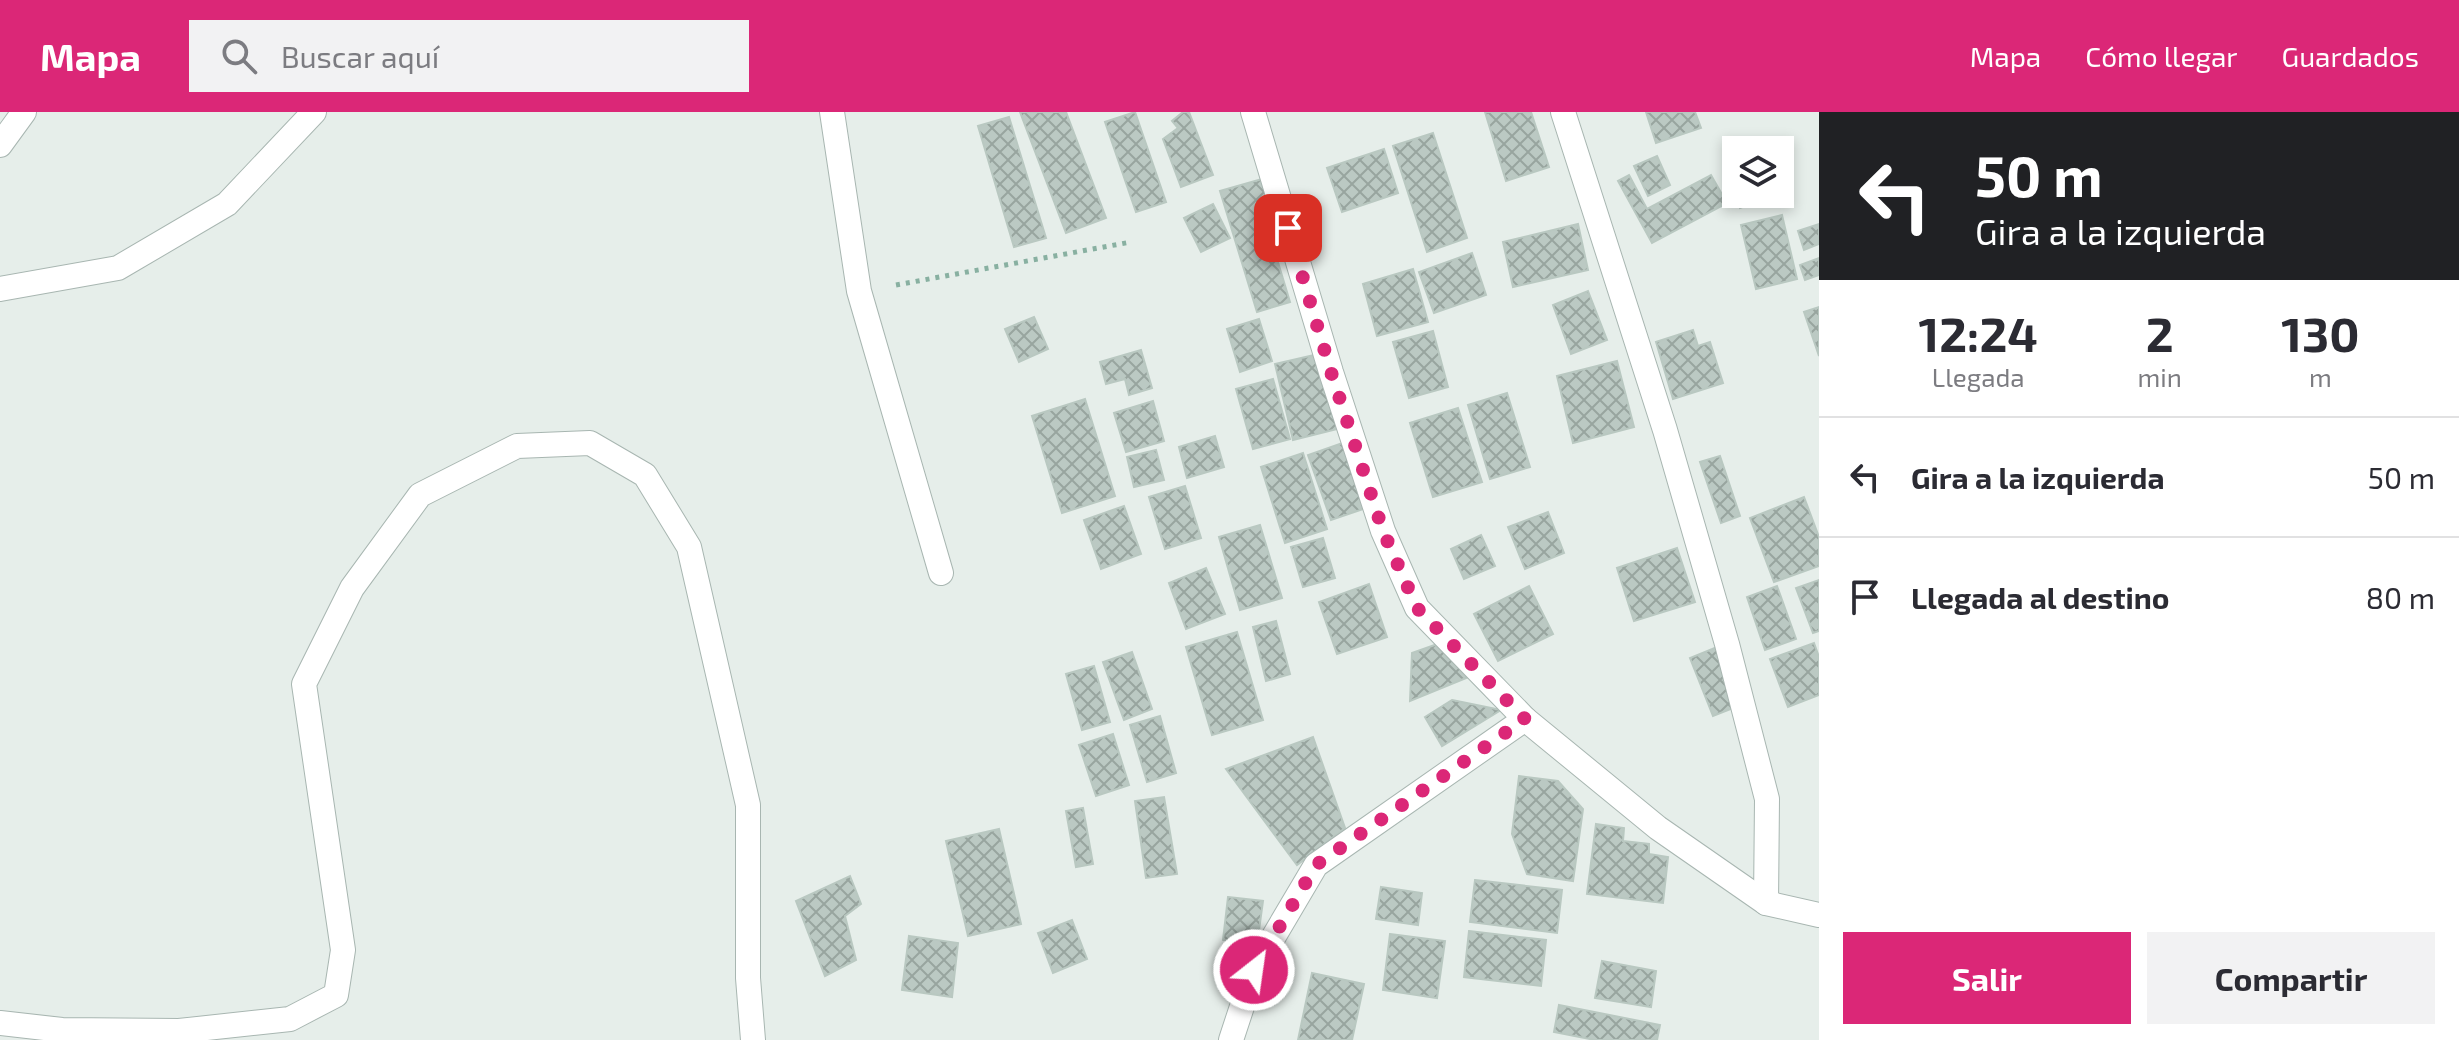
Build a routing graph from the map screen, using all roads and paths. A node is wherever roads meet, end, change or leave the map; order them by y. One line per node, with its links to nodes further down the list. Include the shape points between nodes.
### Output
1 (24, 112): 6 (street)
2 (314, 112): 8 (street, via 227,204 118,268)
3 (832, 112): 9 (street)
4 (1253, 112): 11 (street, via 1378,517 1417,608)
5 (1563, 112): 12 (street, via 1665,430 1767,799)
6 (0, 145)
7 (1131, 242): 9 (path)
8 (0, 289)
9 (859, 291): 10 (street)
10 (941, 573)
11 (1525, 719): 12 (street, via 1658,828); 16 (street, via 1316,865 1254,970)
12 (1766, 903): 13 (street)
13 (1819, 915)
14 (0, 1023): 15 (street, via 62,1030 179,1031 290,1019 336,995 343,950 304,684 352,588 420,495 517,446 590,443 645,475 689,547 748,805)
15 (753, 1040)
16 (1231, 1040)

